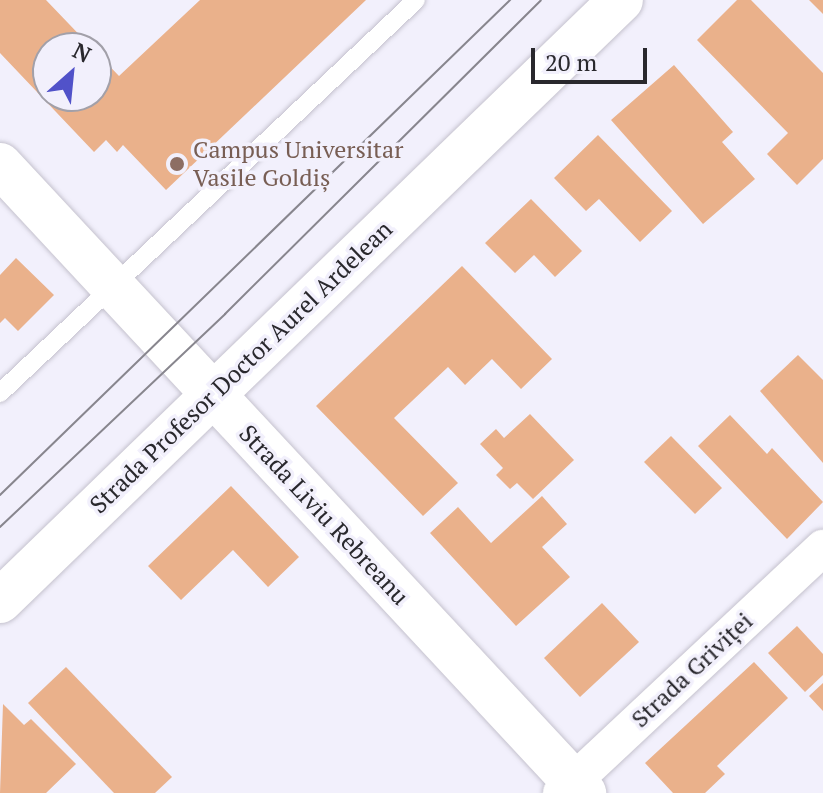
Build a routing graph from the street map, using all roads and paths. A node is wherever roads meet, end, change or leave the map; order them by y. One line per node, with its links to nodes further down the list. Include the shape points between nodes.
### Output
1 (416, 0): 4 (lane)
2 (621, 0): 6 (main road, Strada Profesor Doctor Aurel Ardelean)
3 (0, 165): 4 (main road, Strada Liviu Rebreanu)
4 (114, 290): 5 (lane); 6 (main road, Strada Liviu Rebreanu)
5 (0, 393)
6 (212, 395): 8 (main road, Strada Profesor Doctor Aurel Ardelean); 9 (main road, Strada Liviu Rebreanu)
7 (823, 548): 9 (street, Strada Griviței)
8 (0, 601)
9 (573, 789)

